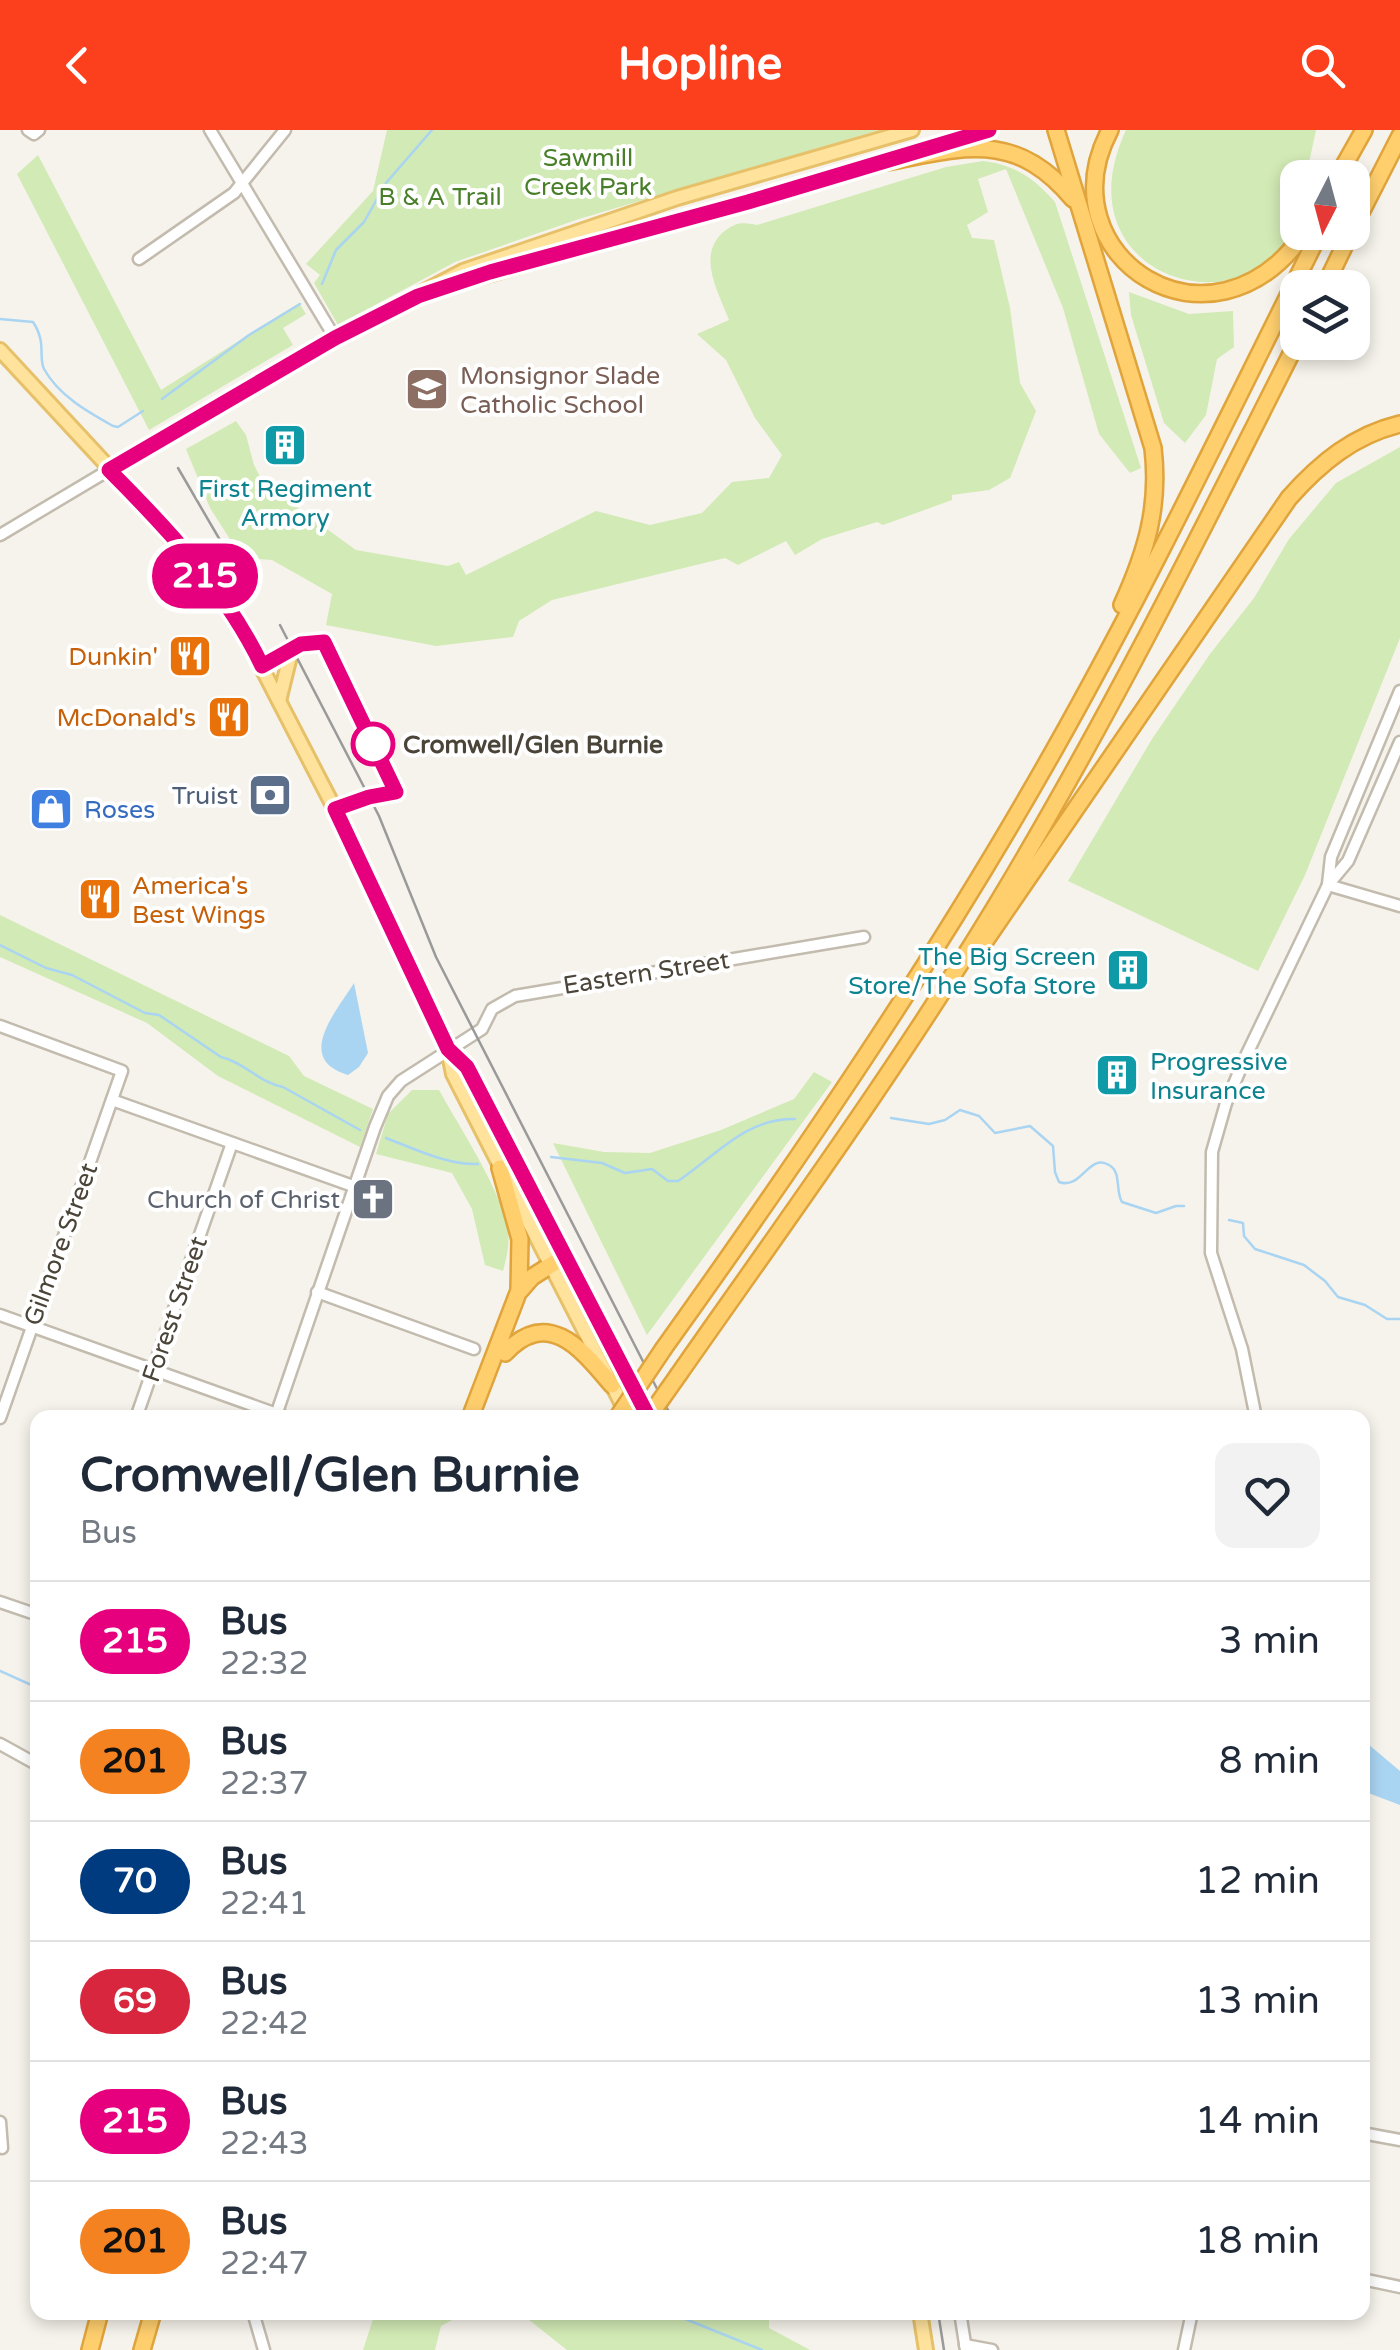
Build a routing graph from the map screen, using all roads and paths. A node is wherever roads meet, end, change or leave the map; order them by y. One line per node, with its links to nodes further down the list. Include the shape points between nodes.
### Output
1 (210, 130): 12 (street)
2 (284, 130): 12 (street)
3 (912, 130): 18 (main road, via 545,241 463,271)
4 (989, 130): 11 (main road)
5 (1056, 130): 14 (highway)
6 (1110, 130): 15 (highway, via 1095,174 1104,230 1127,263 1162,287 1200,295 1235,290 1264,277)
7 (1368, 130): 9 (highway); 10 (highway)
8 (1400, 136): 13 (highway)
9 (1349, 160)
10 (1356, 160)
11 (886, 162): 14 (highway, via 957,149 1003,150 1046,170); 18 (main road)
12 (242, 183): 17 (street); 19 (street)
13 (1370, 196)
14 (1079, 207): 29 (highway, via 1148,424 1156,492 1142,560)
15 (1290, 250)
16 (1311, 250): 29 (highway)
17 (140, 259)
18 (418, 296): 19 (main road)
19 (335, 338): 23 (main road)
20 (0, 350): 23 (main road)
21 (1288, 360): 33 (highway, via 1117,695)
22 (1400, 424): 33 (highway, via 1341,450 1290,498 1000,921)
23 (109, 470): 24 (street); 27 (main road, via 235,616)
24 (0, 535)
25 (292, 648): 27 (main road)
26 (1400, 692): 30 (street, via 1331,857)
27 (279, 701): 35 (main road)
28 (1400, 742): 30 (street, via 1348,861)
29 (1053, 752): 54 (highway, bridge, via 884,1029)
30 (1328, 885): 31 (street); 58 (street, via 1244,1058 1212,1152 1211,1253)
31 (1400, 906)
32 (864, 936): 35 (street, Eastern Street, via 527,992 500,1002 484,1027)
33 (939, 999): 57 (highway, bridge)
34 (0, 1026): 36 (street, Gilmore Street, via 122,1072)
35 (448, 1049): 38 (main road, via 452,1074); 39 (street, Eastern Street, via 392,1091); 40 (main road, via 467,1067)
36 (112, 1100): 37 (street); 44 (street, Gilmore Street)
37 (232, 1143): 39 (street); 47 (street, Forest Street)
38 (500, 1168): 40 (main road); 42 (highway, via 520,1239)
39 (354, 1186): 41 (street)
40 (560, 1264): 42 (highway, via 532,1276); 46 (highway, via 526,1299); 48 (main road); 56 (main road)
41 (316, 1292): 45 (street); 51 (street)
42 (518, 1293): 52 (highway)
43 (0, 1315): 44 (street)
44 (31, 1326): 47 (street); 59 (street, Gilmore Street)
45 (474, 1349)
46 (505, 1353): 48 (highway, via 529,1336 559,1335 578,1346); 53 (highway)
47 (153, 1371): 49 (street, Forest Street); 50 (street)
48 (612, 1385): 55 (main road)
49 (139, 1410)
50 (263, 1410)
51 (282, 1410)
52 (473, 1410)
53 (483, 1410)
54 (622, 1410)
55 (625, 1410)
56 (644, 1410)
57 (654, 1410)
58 (1254, 1410)
59 (0, 1418)
60 (0, 1602): 61 (street)
61 (30, 1612)
62 (0, 1744): 63 (street)
63 (30, 1761)
64 (0, 2122): 67 (street)
65 (1370, 2134): 66 (street)
66 (1400, 2140)
67 (2, 2148)
68 (1370, 2280): 69 (street)
69 (1400, 2286)
70 (98, 2320): 77 (highway)
71 (151, 2320): 78 (highway)
72 (255, 2320): 79 (street)
73 (921, 2320): 80 (main road)
74 (961, 2320): 76 (street)
75 (1190, 2320): 82 (street)
76 (965, 2347): 81 (street)
77 (90, 2350)
78 (142, 2350)
79 (264, 2350)
80 (926, 2350)
81 (992, 2350)
82 (1184, 2350)

